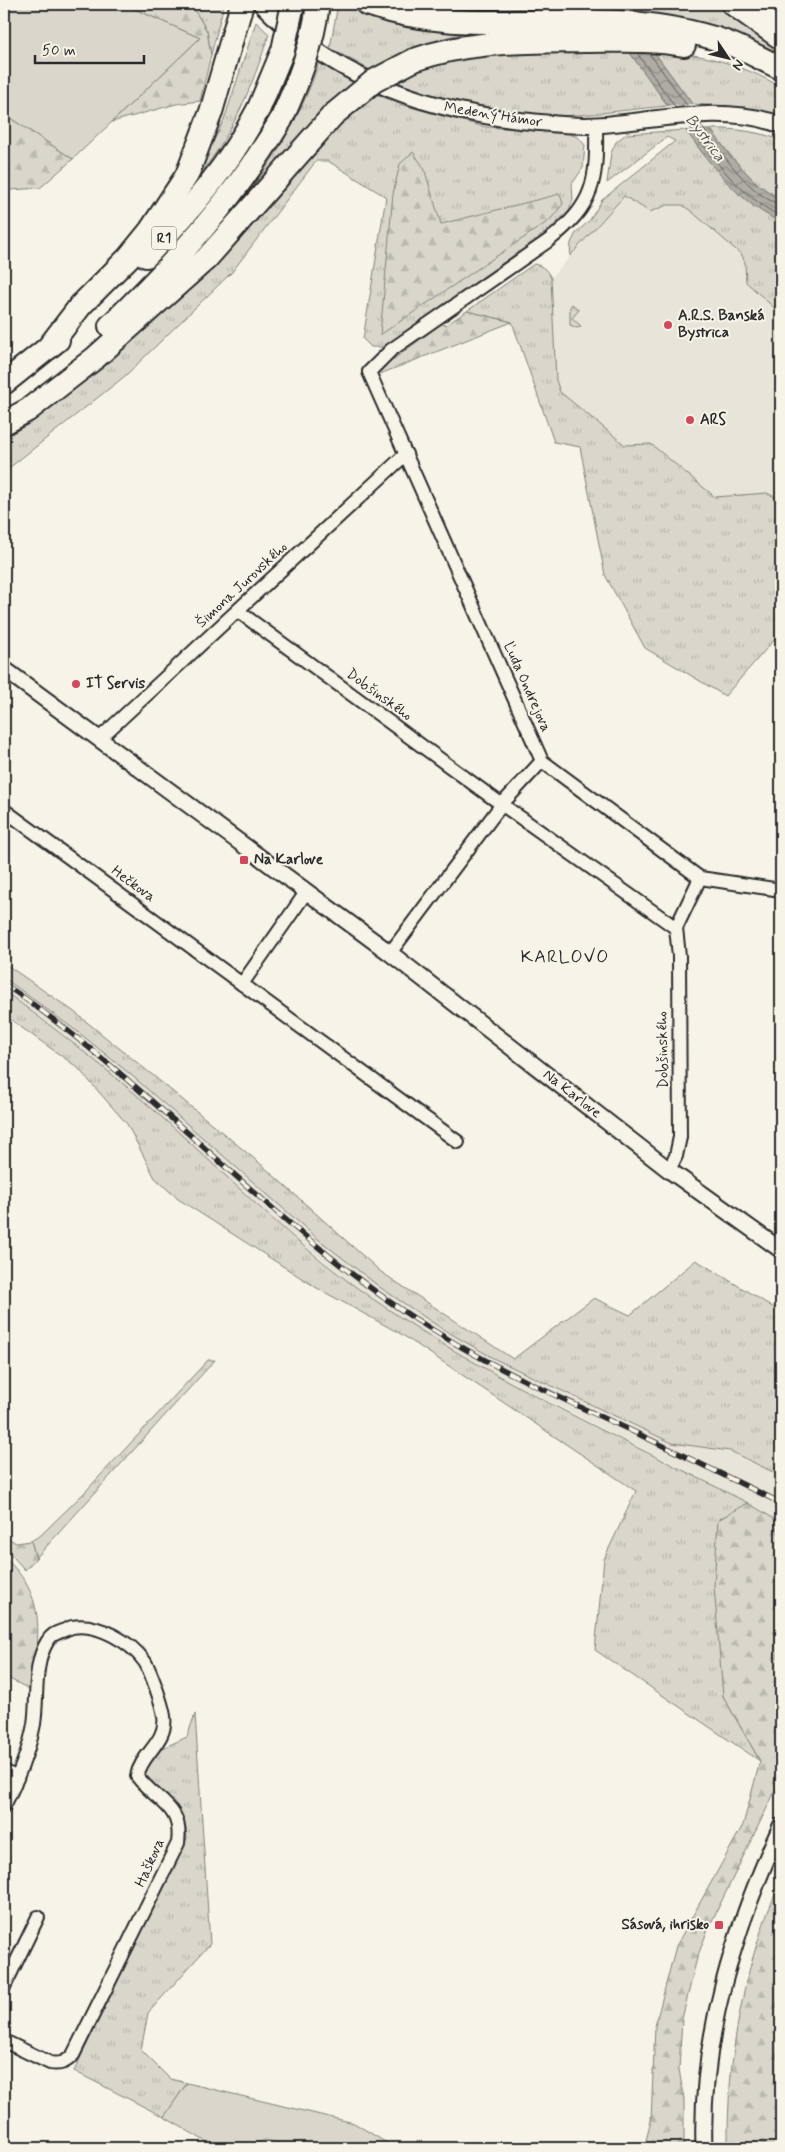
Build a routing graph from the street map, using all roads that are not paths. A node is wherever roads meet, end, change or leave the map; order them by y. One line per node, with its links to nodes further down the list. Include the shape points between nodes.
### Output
1 (242, 4): 14 (highway, via 211,112 191,166 174,198 128,258 81,305)
2 (261, 4): 12 (street, Medený Hámor, via 321,54 408,97 479,116)
3 (293, 4): 14 (highway, R1, bridge, via 283,50 259,108 230,158 189,210 113,291)
4 (318, 4): 16 (highway, R1, bridge, via 305,62 281,120 242,180 164,272 100,335)
5 (367, 4): 9 (highway, via 414,16 462,22 589,21)
6 (733, 4): 10 (highway)
7 (767, 4): 8 (highway)
8 (781, 16)
9 (656, 33): 11 (highway); 17 (highway, bridge, via 604,41 480,44 454,48 414,60 374,81 333,115 207,258 95,358 28,410)
10 (781, 38)
11 (771, 64)
12 (596, 125): 13 (street, Medený Hámor, via 711,114); 18 (street, Ľuda Ondrejova, via 597,160 593,186 571,221 548,241 391,350 370,372)
13 (781, 125)
14 (48, 348): 15 (highway, R1)
15 (4, 383)
16 (4, 414)
17 (4, 423)
18 (406, 454): 19 (street, Šimona Jurovského); 22 (street, Ľuda Ondrejova)
19 (238, 611): 21 (street, Šimona Jurovského); 23 (street, Dobšinského)
20 (4, 668): 21 (street, Na Karlove)
21 (99, 739): 27 (street, Na Karlove)
22 (542, 761): 23 (street); 25 (street, Ľuda Ondrejova)
23 (502, 804): 28 (street, Dobšinského); 29 (street)
24 (4, 810): 30 (street, Hečkova)
25 (700, 878): 26 (street, Ľuda Ondrejova); 28 (street)
26 (781, 890)
27 (307, 892): 29 (street, Na Karlove); 30 (street)
28 (676, 928): 32 (street, Dobšinského, via 680,1137)
29 (390, 953): 32 (street, Na Karlove)
30 (242, 984): 31 (street, Hečkova)
31 (458, 1142)
32 (669, 1170): 33 (street, Na Karlove)
33 (781, 1250)
34 (4, 1771): 35 (street)
35 (17, 1778): 36 (street, Haškova); 40 (street, Haškova, via 28,1752 34,1724 42,1653 53,1633 73,1627 111,1633 136,1652 146,1664 164,1716 164,1728 157,1743 138,1766 136,1776 177,1817 180,1828 178,1843 73,2055 67,2061 50,2064)
36 (4, 1806)
37 (781, 1826): 41 (street, via 744,1913 728,1962 710,2055)
38 (38, 1917): 39 (street)
39 (4, 1987)
40 (4, 2041)
41 (704, 2148)

